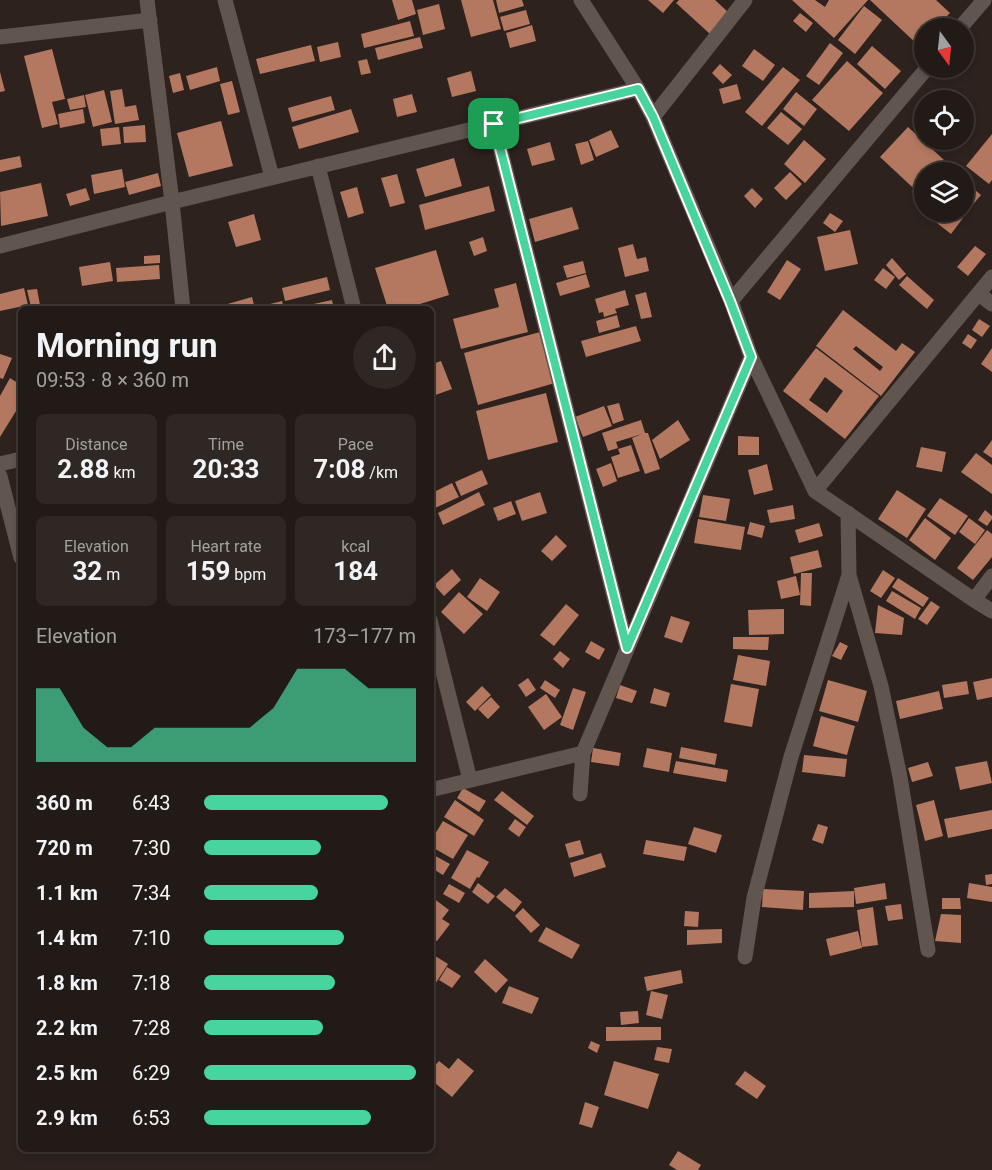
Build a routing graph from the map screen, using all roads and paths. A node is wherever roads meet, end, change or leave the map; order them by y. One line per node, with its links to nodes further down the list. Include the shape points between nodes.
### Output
1 (147, 0): 7 (street)
2 (225, 0): 14 (street)
3 (581, 0): 10 (street)
4 (746, 0): 11 (street)
5 (984, 0): 6 (street)
6 (969, 18)
7 (150, 20): 8 (street); 15 (street)
8 (0, 37)
9 (919, 78): 19 (street)
10 (638, 89): 11 (street); 12 (street)
11 (653, 117): 19 (street)
12 (494, 124): 13 (street); 35 (street)
13 (318, 166): 14 (street); 22 (street)
14 (272, 177): 15 (street)
15 (172, 202): 16 (street); 21 (street)
16 (0, 246)
17 (992, 277): 18 (street)
18 (979, 294): 20 (street); 27 (street)
19 (730, 301): 23 (street)
20 (992, 304)
21 (183, 306)
22 (353, 306)
23 (751, 357): 27 (street); 35 (street)
24 (18, 460): 25 (street)
25 (0, 464)
26 (0, 476): 29 (street)
27 (815, 491): 28 (street)
28 (848, 513): 30 (street); 32 (street)
29 (18, 546)
30 (849, 575): 40 (street, via 881,686); 41 (street, via 790,757 754,898)
31 (992, 576): 32 (street)
32 (974, 600): 33 (street)
33 (992, 611)
34 (434, 636): 37 (street)
35 (627, 648): 36 (street)
36 (583, 753): 37 (street); 39 (street)
37 (470, 780): 38 (street)
38 (434, 789)
39 (580, 794)
40 (928, 950)
41 (745, 957)

